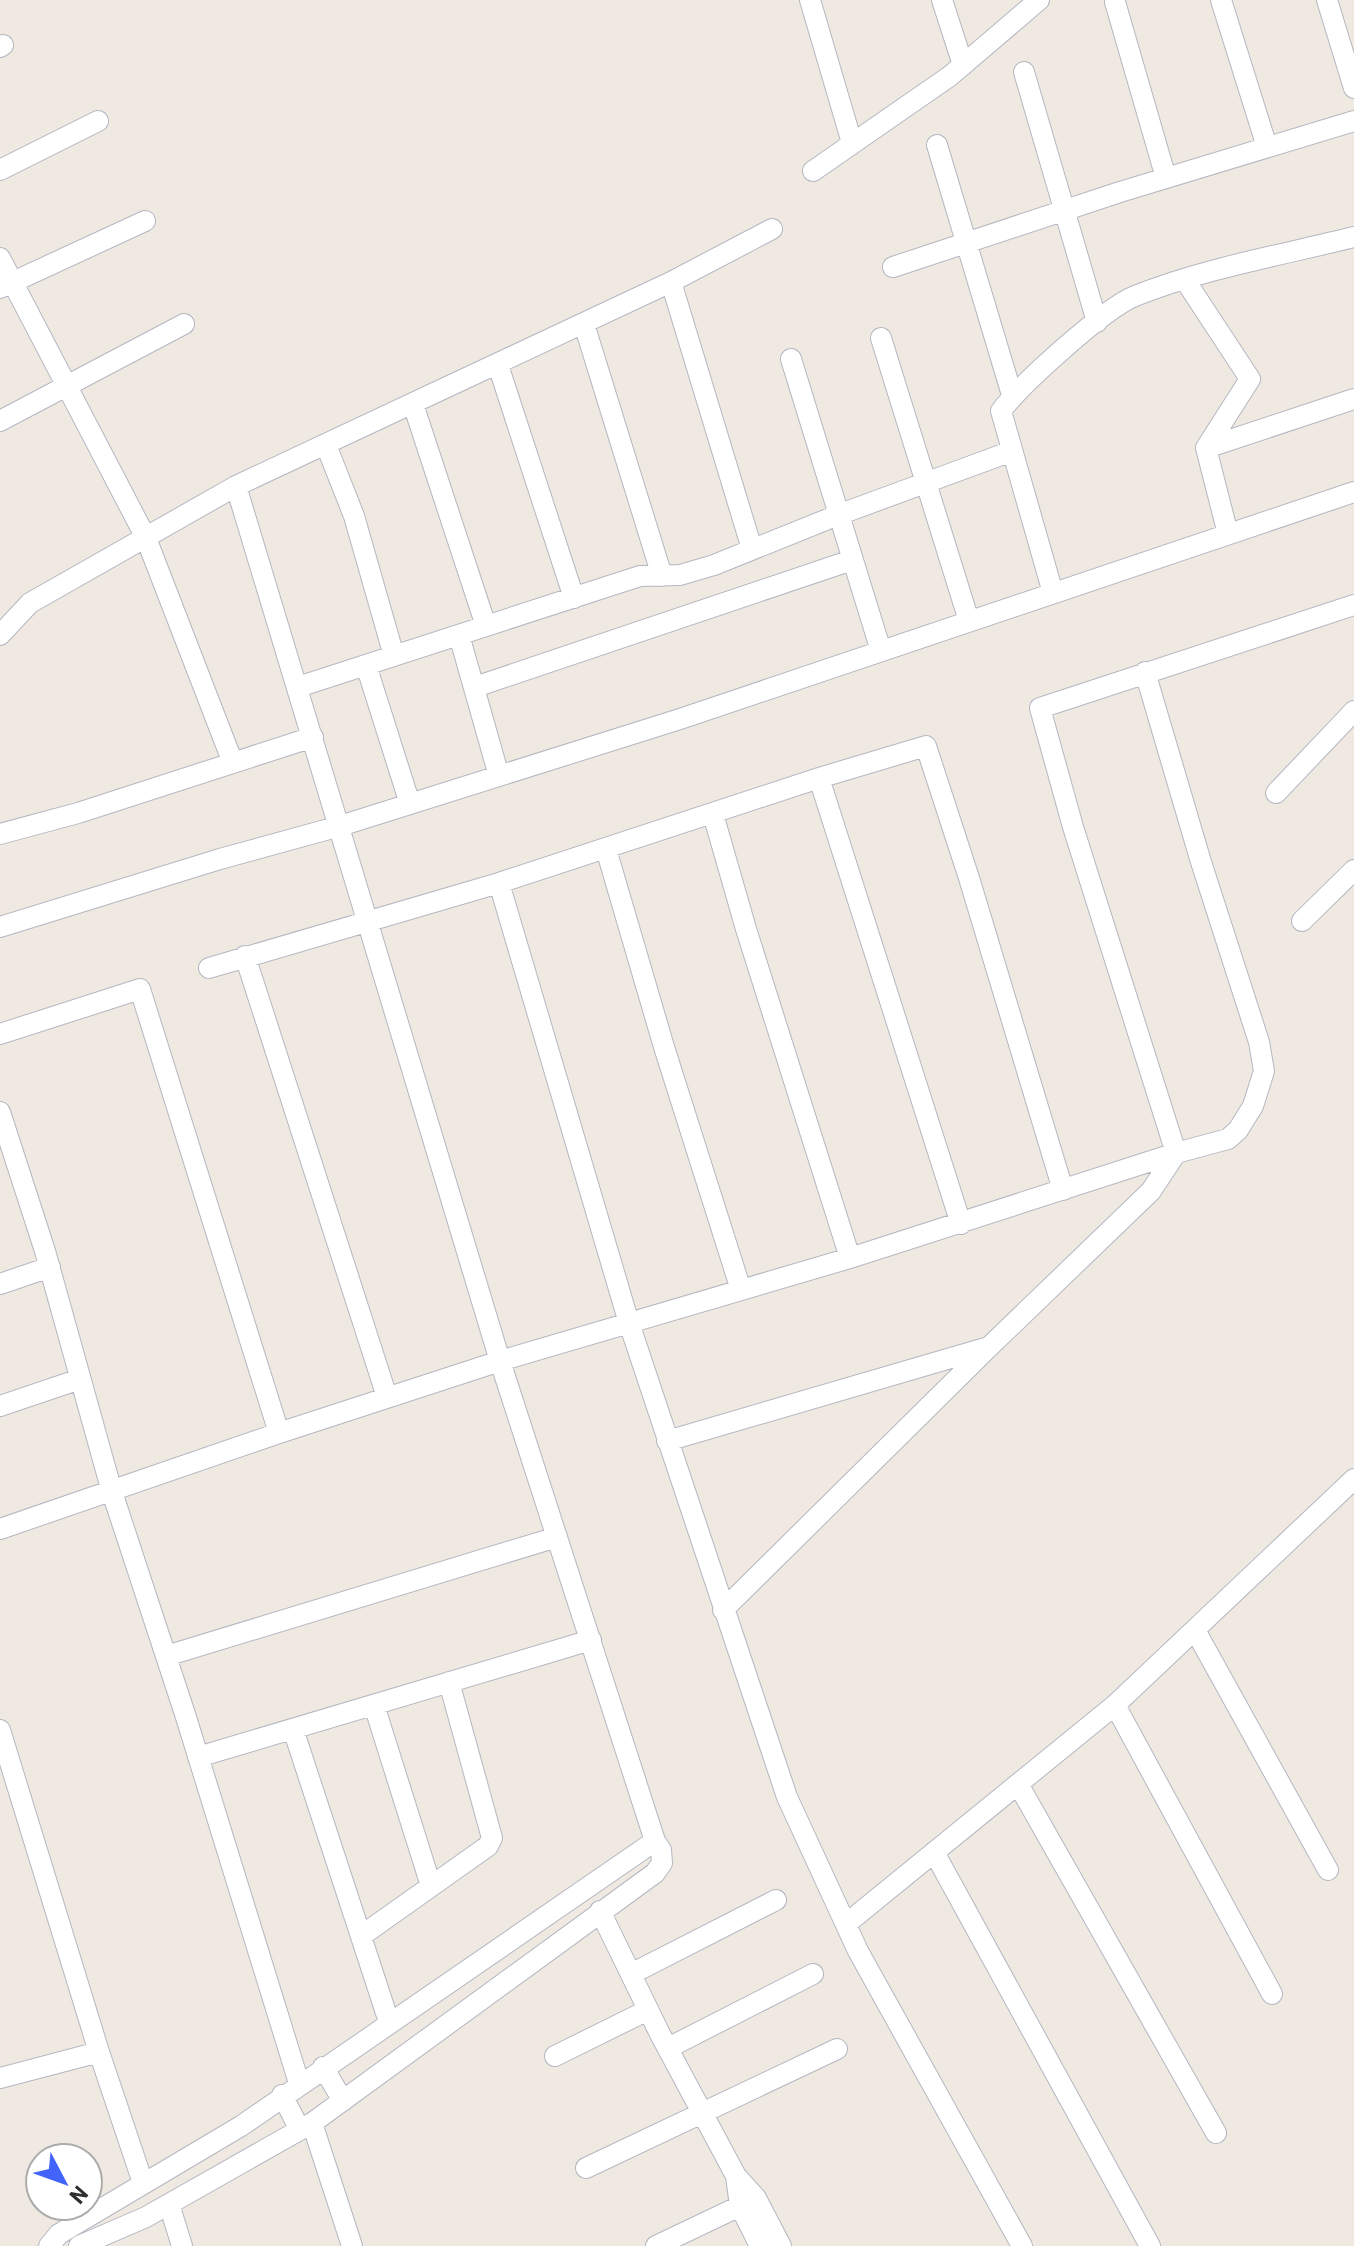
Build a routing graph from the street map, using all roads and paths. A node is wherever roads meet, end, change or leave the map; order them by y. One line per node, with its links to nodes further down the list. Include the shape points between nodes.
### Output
1 (810, 0): 12 (street)
2 (942, 0): 7 (street)
3 (1039, 0): 7 (street)
4 (1221, 0): 14 (street)
5 (1327, 0): 9 (street)
6 (1115, 2): 17 (street)
7 (963, 65): 12 (street)
8 (1024, 72): 18 (street)
9 (1354, 88)
10 (98, 121): 15 (street)
11 (1354, 121): 14 (street)
12 (852, 143): 16 (street)
13 (937, 145): 22 (street)
14 (1267, 147): 17 (street)
15 (0, 170)
16 (813, 171)
17 (1166, 178): 18 (street)
18 (1063, 211): 22 (street); 28 (street)
19 (145, 221): 27 (street)
20 (772, 229): 26 (street)
21 (1354, 237): 25 (street)
22 (967, 243): 24 (street); 35 (street)
23 (0, 258): 27 (street)
24 (893, 267)
25 (1185, 280): 28 (street, via 1132,297); 40 (street, via 1250,379)
26 (671, 282): 30 (street); 48 (street)
27 (6, 286): 34 (street)
28 (1097, 322): 35 (street)
29 (184, 324): 34 (street)
30 (584, 324): 33 (street); 50 (street)
31 (881, 338): 42 (street)
32 (791, 359): 45 (street)
33 (498, 365): 37 (street); 52 (street)
34 (67, 386): 38 (street); 47 (street)
35 (1012, 395): 41 (street, via 1001,411)
36 (1354, 399): 40 (street)
37 (413, 404): 39 (street); 55 (street)
38 (0, 421)
39 (326, 445): 43 (street); 59 (street, via 354,516)
40 (1206, 448): 46 (street)
41 (1012, 451): 42 (street); 51 (street)
42 (924, 483): 45 (street); 54 (street)
43 (236, 486): 47 (street); 62 (street)
44 (1354, 492): 46 (street)
45 (838, 515): 48 (street); 49 (street)
46 (1228, 534): 51 (street)
47 (146, 538): 56 (street, via 30,603); 66 (street)
48 (752, 549): 50 (street, via 680,575)
49 (852, 560): 58 (street); 63 (street)
50 (662, 576): 52 (street, via 640,576)
51 (1053, 593): 54 (street)
52 (574, 598): 55 (street)
53 (1354, 605): 61 (street)
54 (969, 621): 58 (street)
55 (486, 626): 57 (street)
56 (0, 635)
57 (459, 635): 59 (street); 63 (street)
58 (881, 651): 67 (street)
59 (394, 656): 60 (street)
60 (366, 665): 62 (street); 70 (street)
61 (1145, 672): 84 (street, via 1264,1071 1253,1106 1238,1130 1228,1139); 84 (street, via 1040,708)
62 (298, 687): 65 (street)
63 (475, 687): 67 (street)
64 (1354, 711): 69 (street)
65 (313, 737): 66 (street); 72 (street)
66 (233, 763): 73 (street)
67 (499, 776): 70 (street)
68 (819, 778): 71 (street); 86 (street, via 926,746); 87 (street)
69 (1276, 793)
70 (410, 804): 72 (street)
71 (713, 814): 74 (street); 88 (street)
72 (340, 826): 77 (street); 79 (street)
73 (0, 834)
74 (606, 849): 76 (street); 91 (street)
75 (1354, 870): 78 (street)
76 (499, 883): 77 (street); 92 (street)
77 (369, 921): 80 (street); 94 (street)
78 (1302, 921)
79 (0, 927)
80 (245, 956): 81 (street); 96 (street)
81 (209, 968)
82 (0, 1034): 98 (street, via 140,989)
83 (0, 1112): 85 (street)
84 (1176, 1153): 86 (street); 93 (street, via 1151,1191)
85 (8, 1164): 89 (street)
86 (1063, 1190): 87 (street)
87 (961, 1224): 88 (street)
88 (850, 1258): 91 (street)
89 (50, 1267): 90 (street); 95 (street)
90 (0, 1284)
91 (741, 1290): 92 (street)
92 (629, 1323): 94 (street); 99 (street)
93 (989, 1347): 99 (street); 104 (street)
94 (500, 1361): 96 (street); 103 (street)
95 (80, 1379): 97 (street); 101 (street)
96 (387, 1397): 98 (street)
97 (0, 1406)
98 (279, 1433): 101 (street)
99 (667, 1441): 104 (street)
100 (1354, 1479): 105 (street)
101 (112, 1492): 102 (street); 107 (street)
102 (0, 1529)
103 (557, 1537): 106 (street); 107 (street)
104 (723, 1610): 121 (street, via 787,1797)
105 (1195, 1630): 110 (street); 117 (street)
106 (591, 1640): 108 (street); 115 (street)
107 (166, 1656): 113 (street)
108 (449, 1682): 109 (street); 118 (street, via 492,1838)
109 (374, 1705): 111 (street); 118 (street)
110 (1115, 1705): 114 (street); 125 (street)
111 (293, 1729): 113 (street); 122 (street)
112 (0, 1730): 130 (street)
113 (198, 1757): 134 (street)
114 (1018, 1784): 116 (street); 138 (street)
115 (655, 1841): 120 (street, via 662,1863 655,1873); 127 (street)
116 (934, 1852): 121 (street); 152 (street)
117 (1328, 1870)
118 (431, 1886): 122 (street)
119 (776, 1900): 123 (street)
120 (600, 1911): 123 (street); 135 (street)
121 (846, 1924): 151 (street)
122 (361, 1936): 127 (street)
123 (631, 1974): 126 (street)
124 (813, 1974): 128 (street)
125 (1272, 1994)
126 (648, 2010): 128 (street); 131 (street)
127 (389, 2022): 132 (street)
128 (668, 2048): 136 (street)
129 (837, 2049): 136 (street)
130 (99, 2052): 133 (street); 141 (street)
131 (555, 2056)
132 (323, 2067): 134 (street); 135 (street)
133 (0, 2078)
134 (291, 2089): 137 (street); 141 (street, via 241,2126)
135 (343, 2101): 137 (street)
136 (703, 2114): 139 (street); 140 (street)
137 (306, 2126): 142 (street); 147 (street)
138 (1216, 2133)
139 (586, 2168)
140 (736, 2176): 143 (street); 150 (street, via 756,2198)
141 (143, 2183): 144 (street, via 59,2234)
142 (169, 2204): 145 (street); 146 (street)
143 (740, 2206): 148 (street); 149 (street)
144 (49, 2246)
145 (79, 2246)
146 (182, 2246)
147 (352, 2246)
148 (656, 2246)
149 (760, 2246)
150 (781, 2246)
151 (1022, 2246)
152 (1150, 2246)

